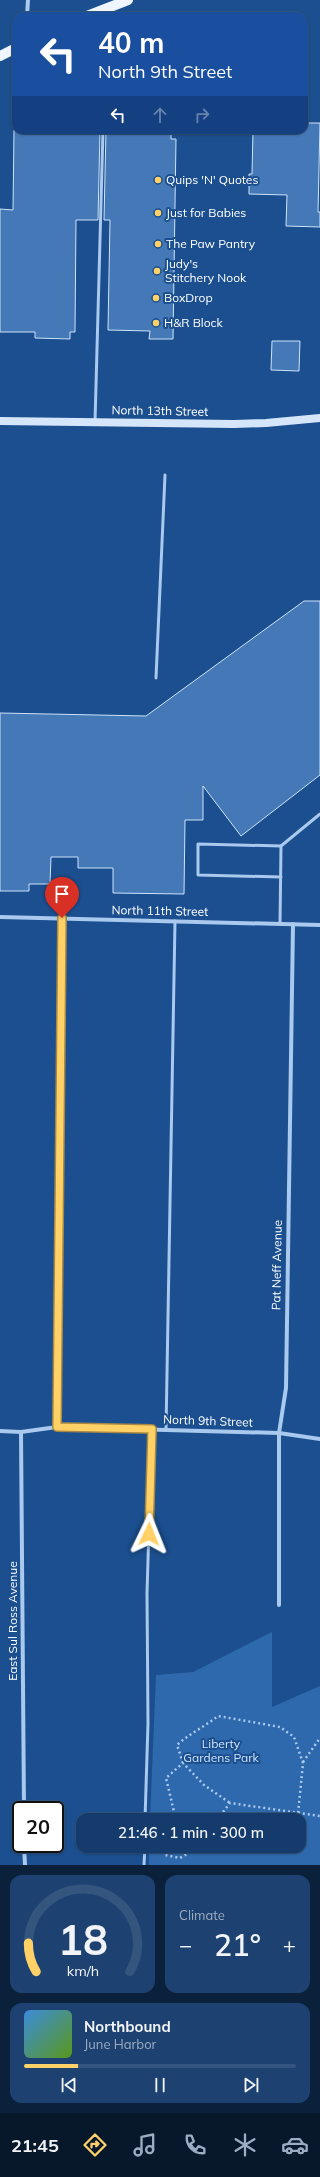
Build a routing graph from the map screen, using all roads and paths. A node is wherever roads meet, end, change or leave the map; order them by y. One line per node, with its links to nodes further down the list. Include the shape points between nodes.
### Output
1 (28, 0): 3 (street)
2 (128, 0): 4 (main road)
3 (27, 12)
4 (102, 12)
5 (12, 50): 6 (main road)
6 (0, 56)
7 (102, 134): 10 (lane)
8 (320, 418): 10 (street, North 13th Street, via 266,423)
9 (0, 421): 10 (street, North 13th Street)
10 (95, 422)
11 (165, 475): 12 (lane)
12 (156, 678)
13 (320, 814): 14 (lane)
14 (281, 846): 15 (lane); 15 (lane, via 198,844 198,875)
15 (281, 877): 19 (lane)
16 (0, 917): 17 (street, North 11th Street)
17 (62, 918): 18 (street, North 11th Street); 22 (street)
18 (175, 921): 19 (street, North 11th Street); 24 (lane)
19 (280, 924): 20 (street, North 11th Street)
20 (293, 924): 21 (street, North 11th Street); 27 (street, Pat Neff Avenue, via 286,1388)
21 (320, 925)
22 (57, 1427): 23 (street, North 9th Street); 26 (street, North 9th Street)
23 (152, 1429): 24 (street, North 9th Street); 35 (lane, via 147,1593)
24 (166, 1430): 27 (street, North 9th Street)
25 (0, 1431): 26 (street, North 9th Street)
26 (21, 1432): 33 (street, East Sul Ross Avenue)
27 (279, 1433): 28 (street, North 9th Street); 29 (street, Pat Neff Avenue)
28 (320, 1438)
29 (279, 1605)
30 (320, 1738): 32 (path)
31 (182, 1763): 32 (path, via 177,1745 218,1716 280,1727 294,1737); 34 (path, via 204,1785); 36 (path, via 166,1778)
32 (302, 1763): 39 (path)
33 (24, 1801)
34 (230, 1803): 37 (path); 38 (path)
35 (146, 1813)
36 (174, 1813)
37 (222, 1813)
38 (292, 1813)
39 (298, 1813)
40 (306, 1815): 41 (path)
41 (320, 1816)
42 (24, 1853): 46 (street)
43 (145, 1853): 47 (lane)
44 (164, 1853): 45 (path, via 180,1858)
45 (188, 1853)
46 (24, 1865)
47 (144, 1865)

